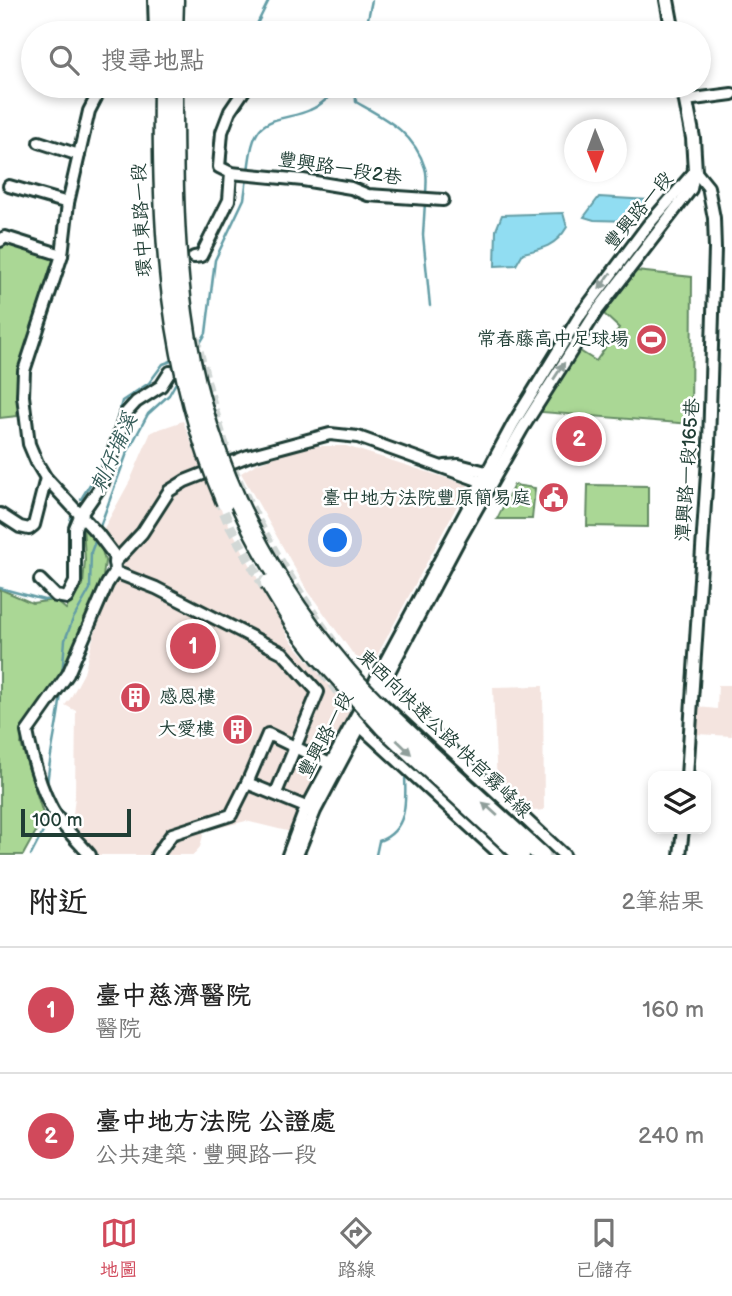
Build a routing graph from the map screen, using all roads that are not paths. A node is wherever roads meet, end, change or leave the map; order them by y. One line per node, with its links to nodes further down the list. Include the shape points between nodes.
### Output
1 (155, 0): 6 (street)
2 (164, 0): 7 (highway)
3 (175, 0): 8 (highway)
4 (180, 0): 9 (street)
5 (667, 0): 10 (main road)
6 (155, 21)
7 (163, 21)
8 (174, 21)
9 (180, 21)
10 (671, 21)
11 (732, 94): 12 (street)
12 (711, 97)
13 (93, 98): 22 (street)
14 (156, 98): 32 (street, 環中東路一段, via 160,269)
15 (162, 98): 54 (highway, 東西向快速公路 快官霧峰線, one-way to 54, bridge, via 164,238 172,314 189,401 235,523 294,625 319,656 384,728)
16 (174, 98): 55 (highway, 東西向快速公路 快官霧峰線, one-way to 16, bridge, via 342,666 289,595 244,519 211,433 191,357 175,211)
17 (180, 98): 31 (street, 環中東路一段, via 180,206)
18 (239, 98): 24 (street, via 222,132 219,167)
19 (701, 98): 20 (street)
20 (686, 100): 23 (main road)
21 (39, 142): 22 (street)
22 (79, 155): 27 (street)
23 (695, 172): 35 (street, 豐興路一段, via 648,225 579,317 513,424); 44 (street, 潭興路一段165巷, via 708,187 715,249 709,443)
24 (242, 173): 26 (street, 豐興路一段2巷, via 351,188 368,195); 30 (street, via 201,256)
25 (9, 186): 27 (street)
26 (443, 200)
27 (68, 203): 29 (street)
28 (0, 241): 29 (street, via 5,237)
29 (62, 255): 34 (street, via 24,371 29,444)
30 (194, 257)
31 (190, 316)
32 (172, 352)
33 (170, 372): 37 (street, via 161,386 126,413 103,483)
34 (46, 478): 36 (street, via 29,529); 37 (street)
35 (489, 478): 38 (street, via 358,437 330,434 248,456 185,481 169,491); 40 (street, 豐興路一段)
36 (0, 514)
37 (80, 516): 38 (street, via 114,555); 39 (street, via 75,528 75,582 67,598 56,596)
38 (115, 567): 42 (street, via 283,653 318,692); 49 (street, via 68,674 27,732 51,807)
39 (40, 580)
40 (379, 683): 41 (street, 豐興路一段); 56 (street)
41 (357, 723): 43 (street, 豐興路一段); 53 (street)
42 (296, 747): 43 (street); 45 (street, via 268,734); 46 (street)
43 (334, 766): 47 (street, 豐興路一段)
44 (687, 771)
45 (247, 783): 46 (street); 50 (street, via 231,815 172,834)
46 (276, 793): 47 (street)
47 (311, 809): 51 (street, 豐興路一段, via 296,829); 52 (street, 豐興路一段)
48 (682, 834): 57 (street)
49 (90, 855)
50 (157, 855)
51 (288, 855)
52 (297, 855)
53 (501, 855)
54 (521, 855)
55 (541, 855)
56 (564, 855)
57 (680, 855)

